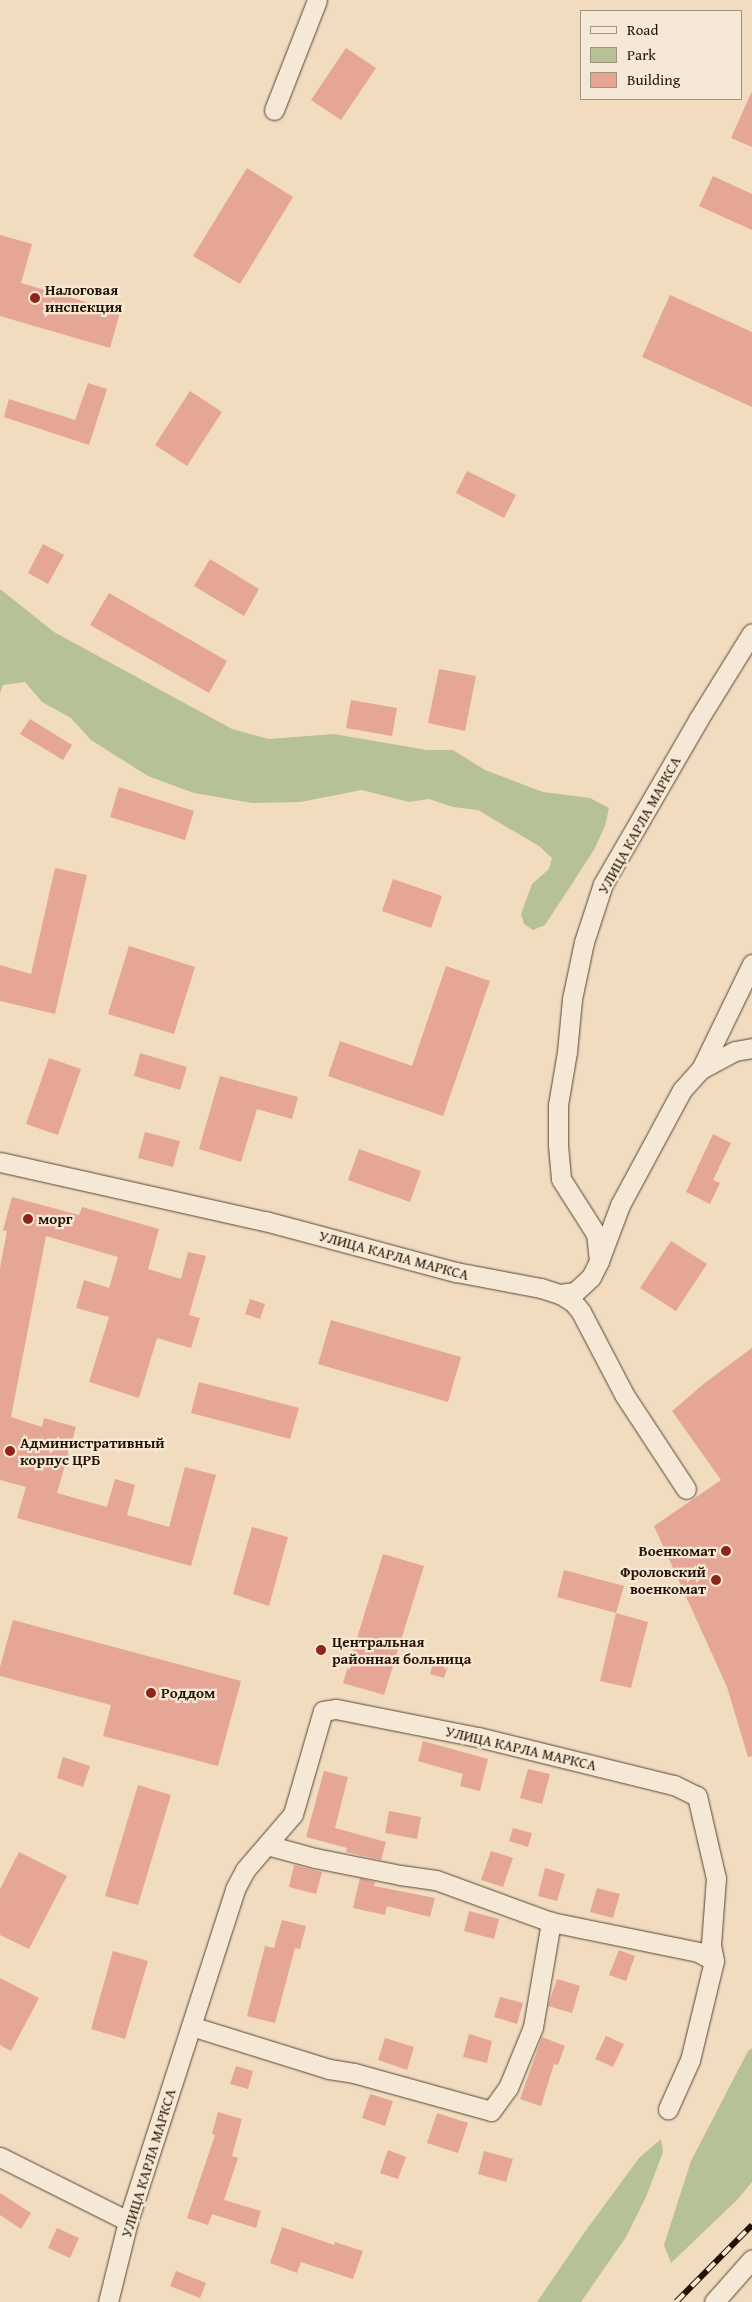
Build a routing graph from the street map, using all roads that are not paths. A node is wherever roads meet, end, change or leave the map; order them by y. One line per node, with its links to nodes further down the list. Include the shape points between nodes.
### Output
1 (317, 0): 2 (street)
2 (274, 110)
3 (752, 634): 8 (street, УЛИЦА КАРЛА МАРКСА, via 603,884 584,942 572,999 558,1105 558,1145 561,1178 596,1234)
4 (752, 964): 6 (street)
5 (752, 1048): 6 (street, via 735,1051)
6 (702, 1068): 8 (street, via 682,1090 645,1155 620,1205)
7 (0, 1162): 9 (street, УЛИЦА КАРЛА МАРКСА, via 265,1221 456,1272)
8 (599, 1261): 9 (street, via 591,1277 575,1292)
9 (560, 1294): 10 (street, УЛИЦА КАРЛА МАРКСА, via 581,1312 625,1396)
10 (686, 1489)
11 (267, 1845): 12 (street, via 314,1858 436,1880); 13 (street, УЛИЦА КАРЛА МАРКСА, via 293,1814 323,1711 336,1709 414,1723 674,1785 697,1796 710,1849 716,1878 711,1945); 14 (street, УЛИЦА КАРЛА МАРКСА, via 245,1870 235,1889)
12 (551, 1922): 13 (street, via 698,1952); 14 (street, via 533,2027 508,2088 490,2111 329,2069)
13 (714, 1961): 15 (street, УЛИЦА КАРЛА МАРКСА, via 690,2060)
14 (191, 2026): 17 (street, УЛИЦА КАРЛА МАРКСА)
15 (668, 2109)
16 (0, 2157): 17 (street)
17 (128, 2221): 19 (street, УЛИЦА КАРЛА МАРКСА)
18 (752, 2259): 20 (street)
19 (108, 2302)
20 (714, 2302)

